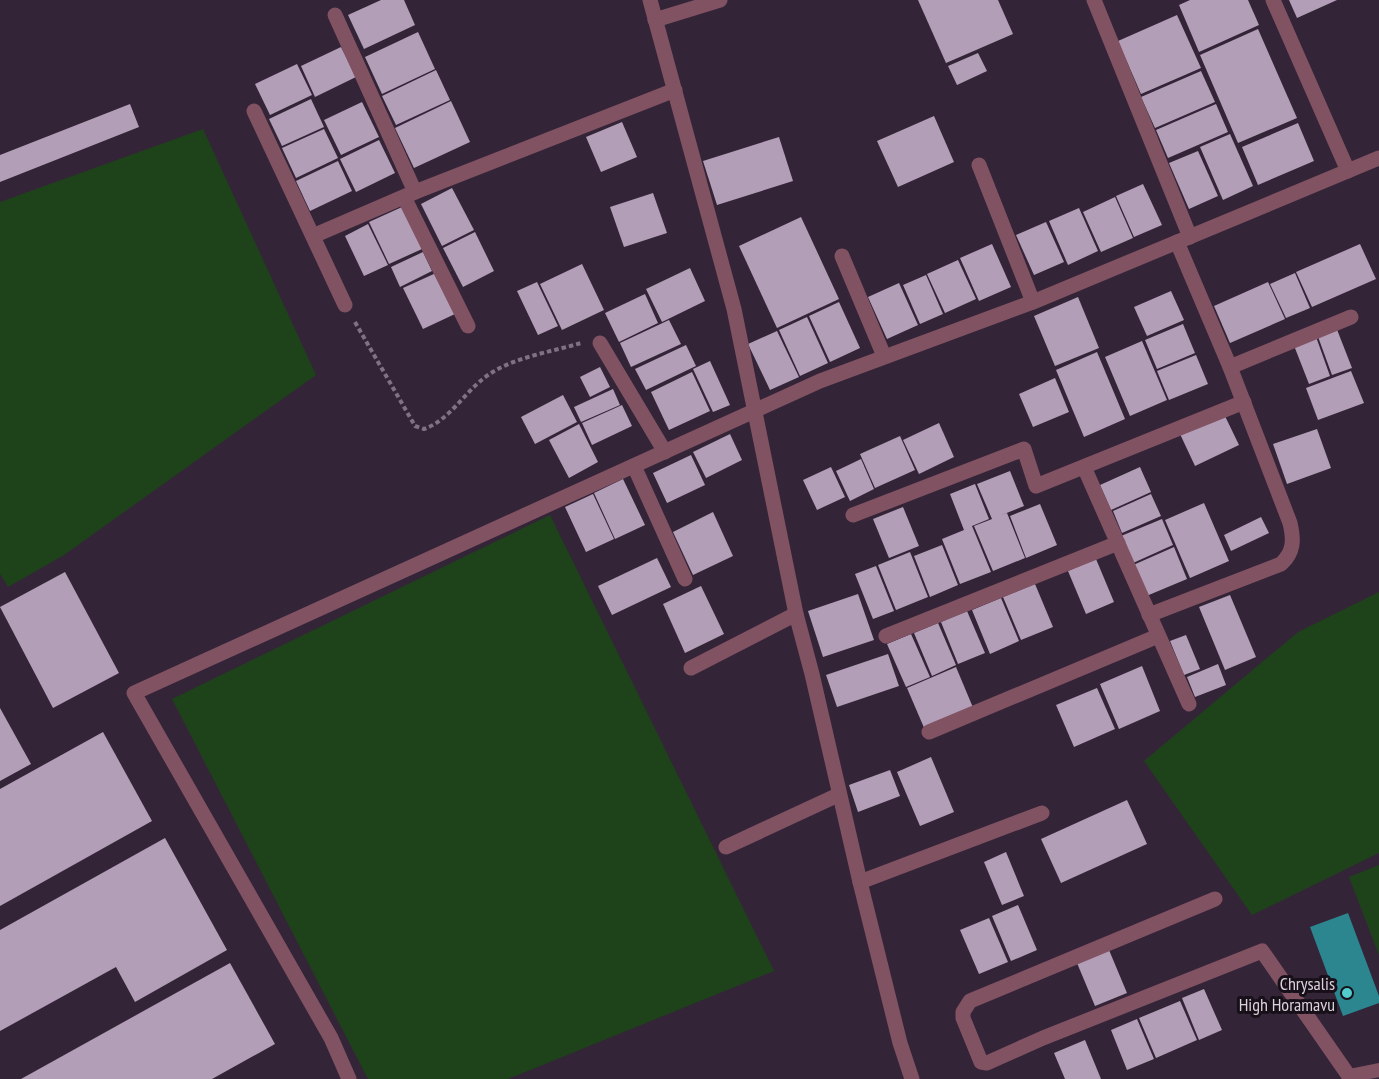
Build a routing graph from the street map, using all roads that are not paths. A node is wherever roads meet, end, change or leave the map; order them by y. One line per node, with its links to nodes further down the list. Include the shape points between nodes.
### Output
1 (650, 0): 6 (street)
2 (720, 0): 6 (street)
3 (1094, 0): 14 (street)
4 (1274, 0): 11 (street)
5 (335, 15): 12 (street)
6 (655, 20): 7 (street)
7 (675, 90): 12 (street); 24 (street, via 734,309)
8 (254, 111): 13 (street)
9 (1379, 158): 11 (street)
10 (979, 165): 16 (street)
11 (1348, 171): 14 (street)
12 (410, 195): 13 (street); 19 (street)
13 (313, 236): 17 (street)
14 (1184, 239): 16 (street); 22 (street)
15 (842, 256): 21 (street)
16 (1033, 302): 21 (street)
17 (345, 305)
18 (1351, 317): 22 (street)
19 (468, 326)
20 (600, 343): 25 (street)
21 (884, 356): 24 (street)
22 (1230, 367): 23 (street)
23 (1244, 402): 27 (street); 32 (street, via 1290,523 1292,546 1288,557 1281,564)
24 (754, 411): 25 (street); 31 (street)
25 (666, 452): 26 (street)
26 (634, 466): 30 (street); 45 (street, via 134,693 331,1038)
27 (1084, 467): 28 (street, via 1036,486 1024,449); 29 (street)
28 (853, 515)
29 (1118, 543): 32 (street); 33 (street)
30 (685, 579)
31 (796, 614): 35 (street); 38 (street)
32 (1149, 615): 34 (street)
33 (886, 636)
34 (1158, 636): 36 (street); 37 (street)
35 (691, 668)
36 (1189, 704)
37 (929, 732)
38 (838, 795): 40 (street); 41 (street)
39 (1042, 813): 41 (street)
40 (726, 847)
41 (860, 882): 46 (street)
42 (1215, 899): 44 (street, via 970,1001 963,1017 981,1062 987,1063 1262,951)
43 (1379, 1070): 44 (lane)
44 (1350, 1078)
45 (349, 1079)
46 (912, 1079)

